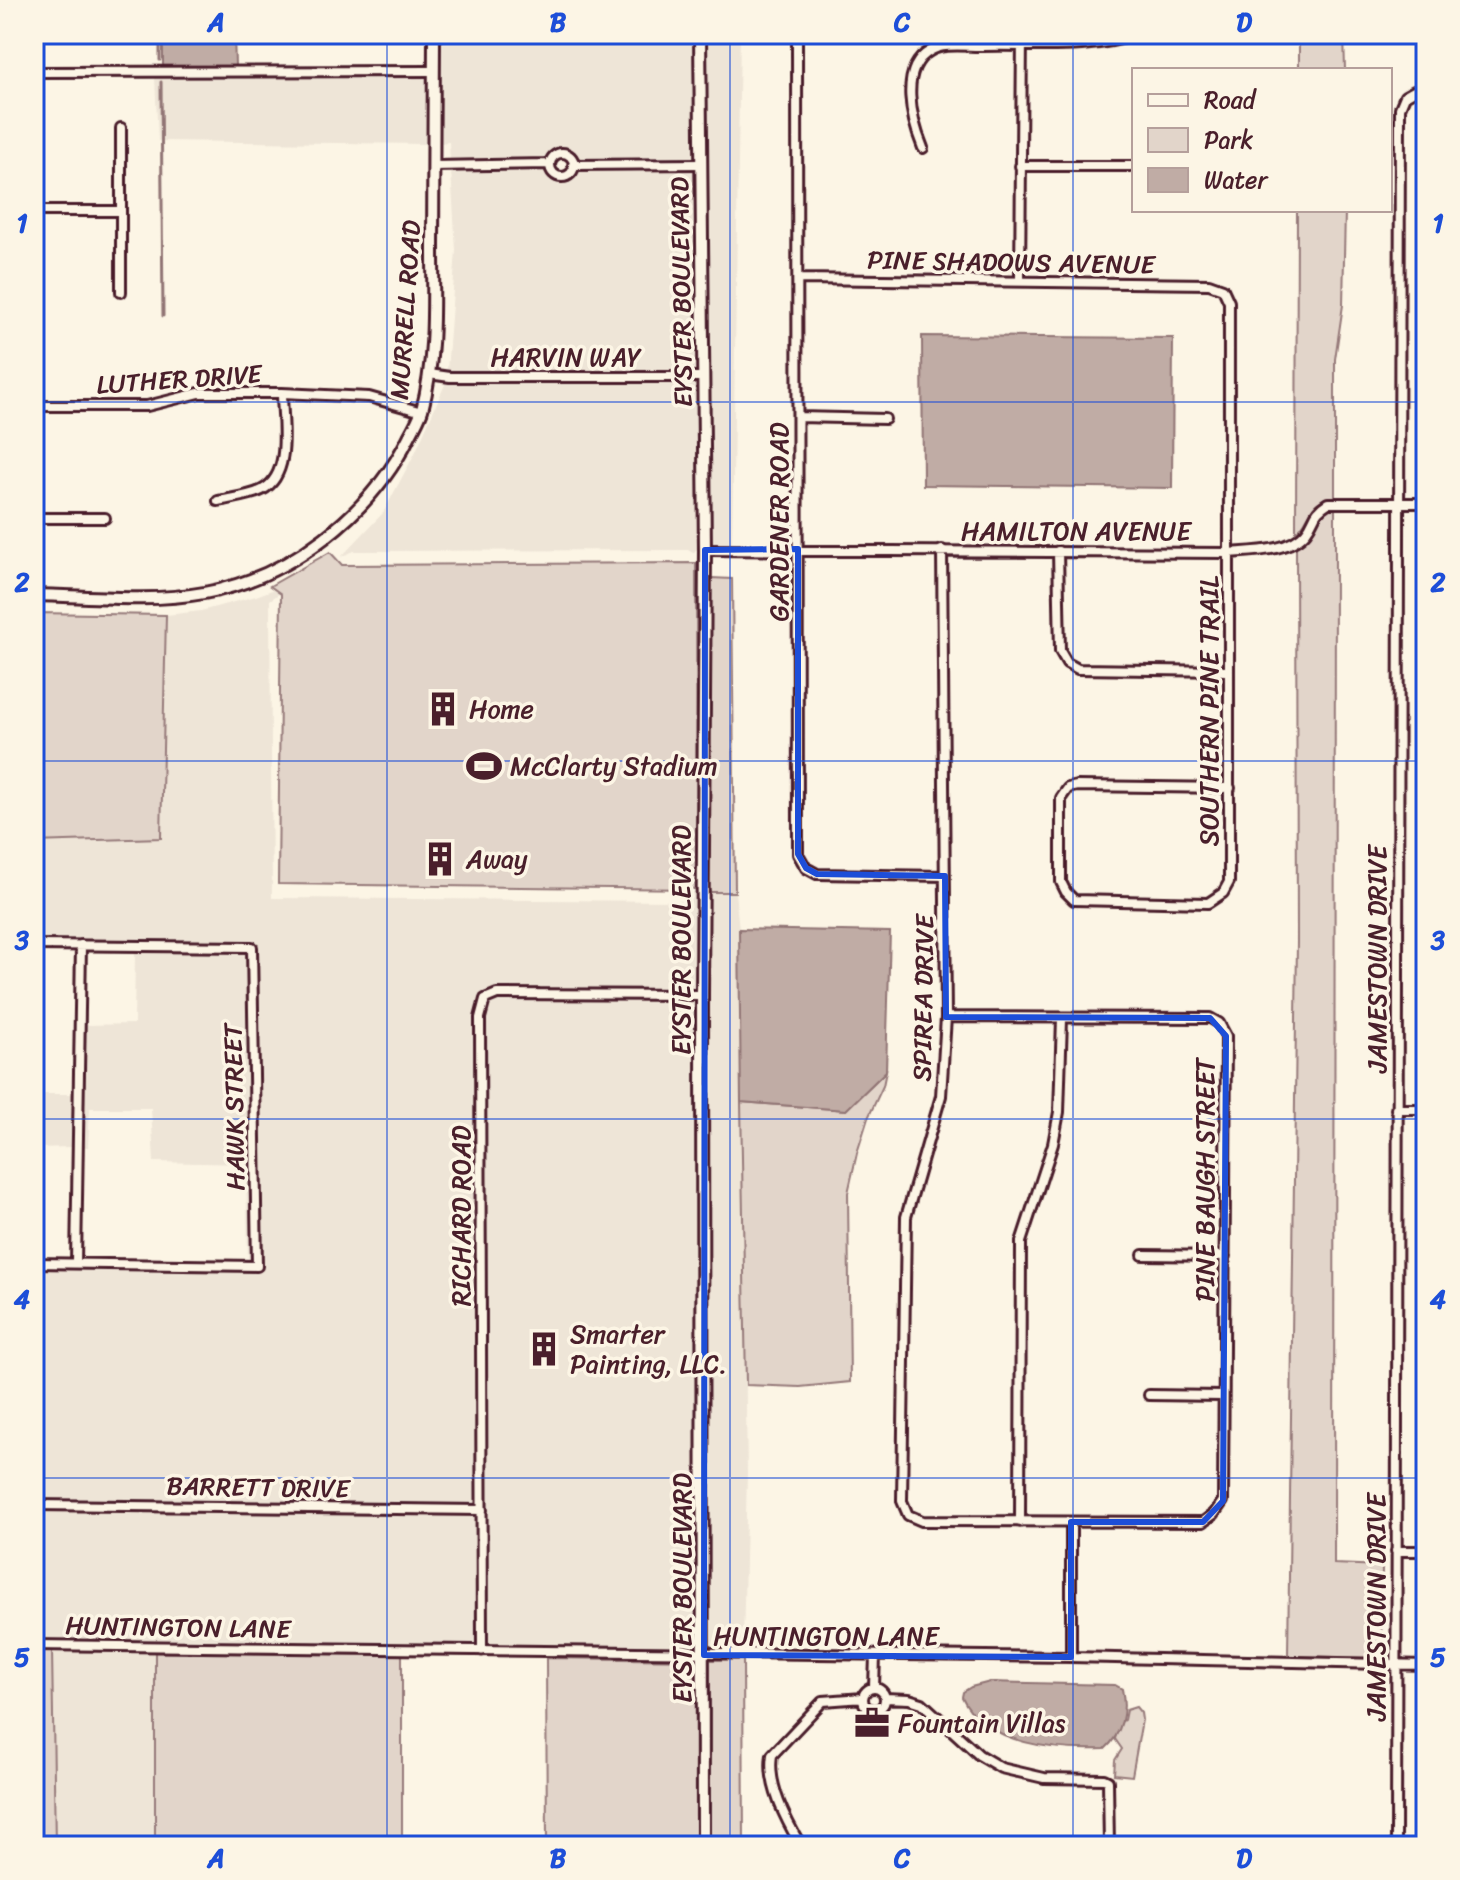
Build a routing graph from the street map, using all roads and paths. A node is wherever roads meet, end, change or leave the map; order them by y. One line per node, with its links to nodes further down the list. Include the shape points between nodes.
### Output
1 (434, 34): 7 (street, MURRELL ROAD)
2 (700, 34): 13 (street, EYSTER BOULEVARD)
3 (797, 34): 20 (street, GARDENER ROAD)
4 (1022, 34): 6 (street)
5 (1138, 34): 6 (street, via 1092,46)
6 (1022, 45): 11 (street, via 932,49 918,60 912,75 912,121); 16 (street)
7 (433, 71): 8 (street); 15 (street, MURRELL ROAD)
8 (34, 72)
9 (1426, 91): 32 (street, JAMESTOWN DRIVE, via 1405,96 1400,108)
10 (121, 128): 19 (street)
11 (923, 148)
12 (550, 164): 14 (street, via 560,153); 14 (street, via 561,177); 15 (street)
13 (701, 164): 14 (street); 25 (street, EYSTER BOULEVARD)
14 (573, 165)
15 (433, 166): 24 (street, MURRELL ROAD)
16 (1020, 166): 17 (street); 21 (street)
17 (1132, 166)
18 (34, 211): 19 (street)
19 (120, 211): 23 (street)
20 (799, 279): 21 (street, PINE SHADOWS AVENUE); 29 (street, GARDENER ROAD)
21 (1020, 281): 22 (street, PINE SHADOWS AVENUE, via 1209,284)
22 (1223, 289): 40 (street, SOUTHERN PINE TRAIL, via 1229,302)
23 (121, 292)
24 (429, 374): 25 (street, HARVIN WAY); 28 (street, MURRELL ROAD)
25 (703, 377): 37 (street, EYSTER BOULEVARD)
26 (282, 393): 27 (street, LUTHER DRIVE, via 199,393 147,406); 28 (street, LUTHER DRIVE, via 369,397); 31 (street, via 283,460 275,478 263,490)
27 (34, 406)
28 (422, 412): 41 (street, MURRELL ROAD, via 397,461 369,497 334,531 250,581 157,598)
29 (799, 417): 30 (street); 36 (street, GARDENER ROAD)
30 (885, 419)
31 (218, 501)
32 (1398, 503): 33 (street, HAMILTON AVENUE); 40 (street, HAMILTON AVENUE, via 1328,503 1316,511 1305,533 1290,542 1269,550); 50 (street, JAMESTOWN DRIVE)
33 (1426, 503)
34 (34, 518): 35 (street)
35 (105, 518)
36 (798, 549): 37 (street, HAMILTON AVENUE); 38 (street, HAMILTON AVENUE); 44 (street, GARDENER ROAD, via 798,854 817,874)
37 (705, 550): 47 (street, EYSTER BOULEVARD)
38 (942, 550): 39 (street, HAMILTON AVENUE); 44 (street, SPIREA DRIVE)
39 (1058, 551): 40 (street, HAMILTON AVENUE); 42 (street, via 1060,651 1067,663 1078,669)
40 (1228, 553): 42 (street, SOUTHERN PINE TRAIL)
41 (34, 595)
42 (1228, 671): 43 (street, SOUTHERN PINE TRAIL)
43 (1230, 788): 43 (street, SOUTHERN PINE TRAIL, via 1068,788 1061,798 1061,882 1066,892 1074,900 1208,903 1229,882)
44 (945, 876): 48 (street, SPIREA DRIVE)
45 (34, 945): 46 (street)
46 (81, 945): 55 (street); 55 (street, HAWK STREET, via 252,947 257,1266)
47 (702, 995): 59 (street, RICHARD ROAD, via 497,994 485,999 480,1018); 67 (street, EYSTER BOULEVARD)
48 (946, 1017): 49 (street, PINE BAUGH STREET); 61 (street, SPIREA DRIVE, via 941,1096 906,1217 902,1501 908,1515 922,1521)
49 (1062, 1019): 53 (street, PINE BAUGH STREET, via 1210,1018 1219,1023 1226,1036); 61 (street, via 1053,1144 1021,1242)
50 (1396, 1109): 51 (street); 63 (street, JAMESTOWN DRIVE)
51 (1426, 1109)
52 (1143, 1255): 53 (street)
53 (1225, 1256): 57 (street, PINE BAUGH STREET)
54 (34, 1263): 55 (street)
55 (76, 1263)
56 (1149, 1395): 57 (street)
57 (1222, 1396): 60 (street, PINE BAUGH STREET, via 1223,1501)
58 (34, 1505): 59 (street, BARRETT DRIVE)
59 (482, 1510): 66 (street, RICHARD ROAD)
60 (1214, 1514): 62 (street, SPIREA DRIVE, via 1203,1522)
61 (1020, 1522): 62 (street, SPIREA DRIVE)
62 (1071, 1522): 69 (street)
63 (1396, 1551): 64 (street); 70 (street, JAMESTOWN DRIVE)
64 (1426, 1551)
65 (34, 1645): 66 (street, HUNTINGTON LANE)
66 (482, 1651): 67 (street, HUNTINGTON LANE)
67 (704, 1655): 68 (street, HUNTINGTON LANE); 75 (street, EYSTER BOULEVARD)
68 (875, 1656): 69 (street, HUNTINGTON LANE); 72 (street)
69 (1071, 1657): 70 (street, HUNTINGTON LANE)
70 (1396, 1664): 71 (street, HUNTINGTON LANE); 78 (street, JAMESTOWN DRIVE)
71 (1426, 1665)
72 (874, 1687): 73 (street); 74 (street)
73 (863, 1698): 74 (street, via 874,1710); 76 (street, via 823,1701 772,1755 772,1780)
74 (885, 1698): 77 (street, via 922,1703 1001,1768 1029,1776 1108,1781)
75 (703, 1846)
76 (801, 1846)
77 (1109, 1846)
78 (1396, 1846)

